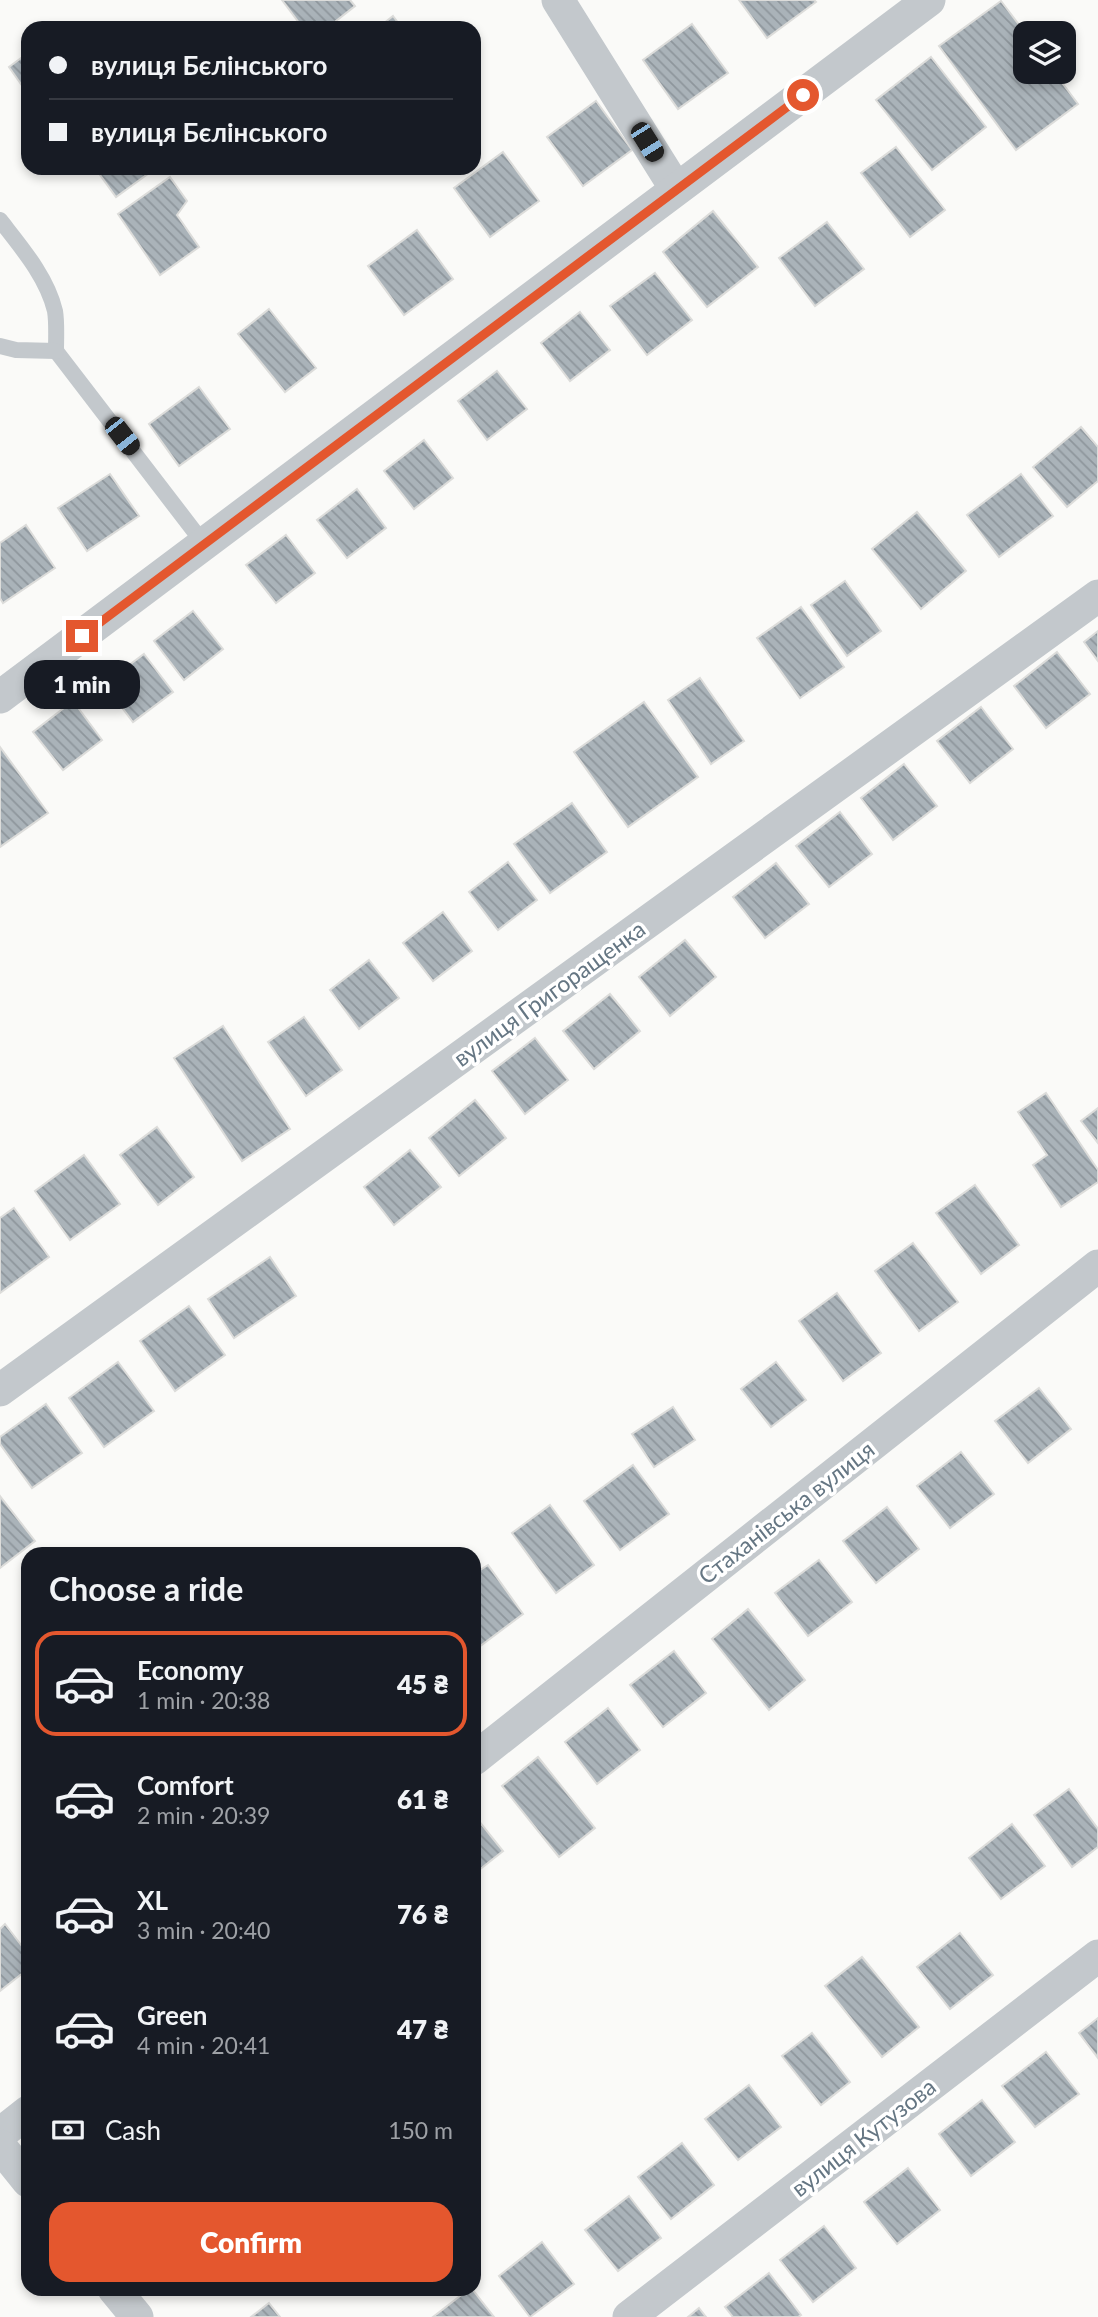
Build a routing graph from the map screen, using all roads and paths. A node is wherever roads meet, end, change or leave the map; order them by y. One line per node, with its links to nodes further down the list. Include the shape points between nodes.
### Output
1 (558, 0): 3 (street)
2 (929, 0): 3 (street)
3 (677, 189): 7 (street)
4 (0, 220): 6 (lane, via 41,278 55,311)
5 (0, 346): 6 (lane)
6 (56, 351): 7 (lane)
7 (204, 544): 9 (street)
8 (1098, 596): 11 (street, вулиця Григоращенка)
9 (0, 697)
10 (1098, 1266): 12 (street, Стаханівська вулиця)
11 (0, 1390)
12 (481, 1753)
13 (1098, 1956): 20 (street, вулиця Кутузова)
14 (21, 2118): 15 (street)
15 (0, 2134)
16 (0, 2146): 17 (street)
17 (21, 2172)
18 (120, 2296): 19 (street)
19 (137, 2317)
20 (629, 2317)

